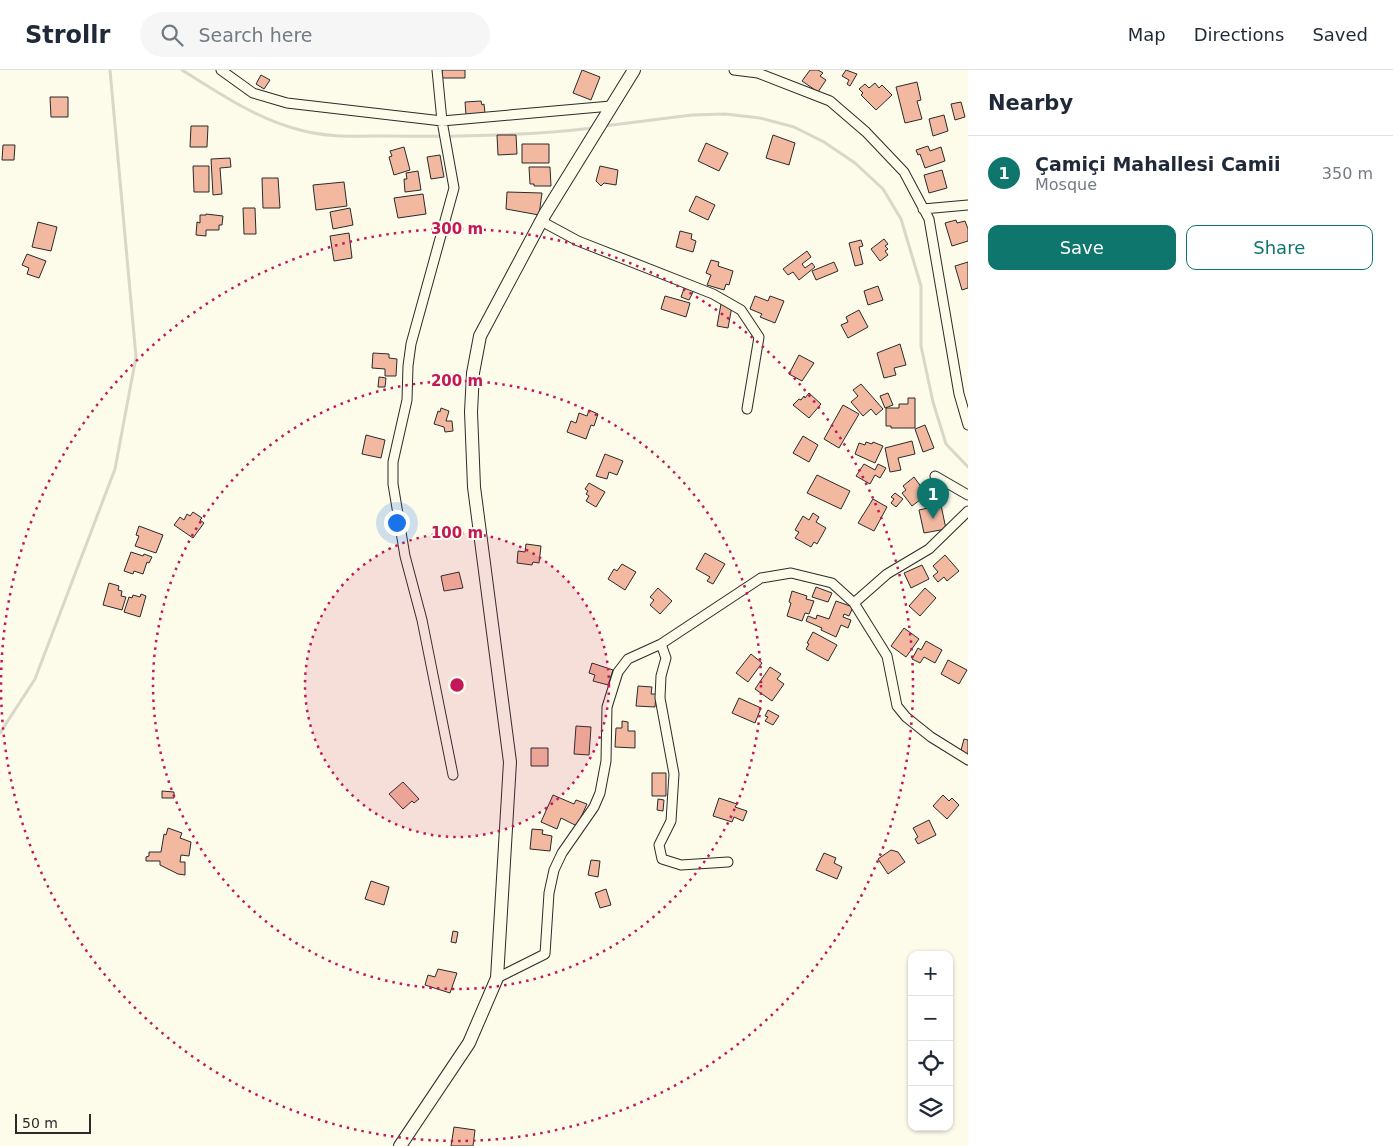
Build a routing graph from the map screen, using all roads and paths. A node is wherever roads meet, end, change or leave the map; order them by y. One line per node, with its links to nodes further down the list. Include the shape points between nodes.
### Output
1 (221, 70): 6 (street, via 253,93 288,103)
2 (437, 70): 6 (street)
3 (634, 70): 5 (main road)
4 (734, 70): 8 (street, via 758,73 830,102 866,132 904,172)
5 (612, 106): 6 (street); 9 (main road)
6 (442, 121): 18 (street, via 454,188 411,344 407,400 393,462 393,484 405,556 422,620)
7 (968, 205): 8 (street)
8 (923, 209): 11 (street, via 928,219 959,394)
9 (541, 221): 10 (street, via 578,241 713,294 742,310 759,337); 20 (main road, via 480,336 473,373 474,488 510,762)
10 (747, 409)
11 (968, 425)
12 (935, 476): 13 (street)
13 (968, 495)
14 (968, 511): 15 (street, via 929,549 887,574)
15 (854, 603): 16 (street, via 832,583 791,573 761,578); 17 (street, via 887,656 897,706 931,738)
16 (661, 644): 19 (street, via 666,658 660,698 674,774 671,821 659,845 662,859 681,865); 20 (street, via 628,660 618,672 607,707 606,761 600,793 554,870 544,954)
17 (968, 760)
18 (453, 775)
19 (728, 862)
20 (497, 978): 21 (main road, via 469,1043)
21 (400, 1146)

